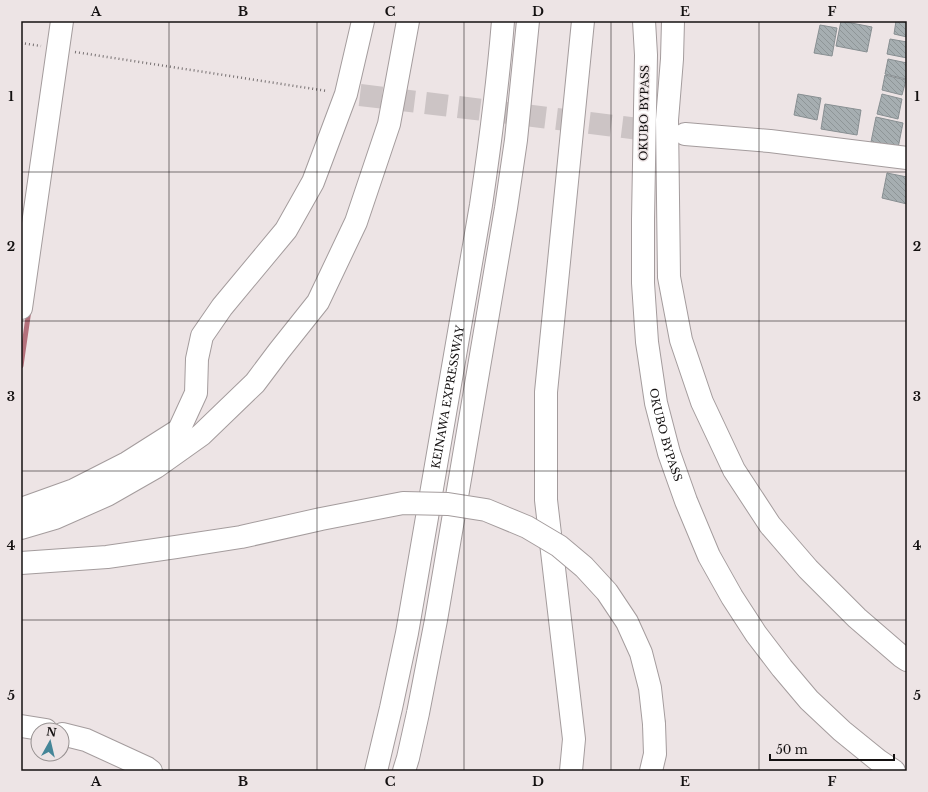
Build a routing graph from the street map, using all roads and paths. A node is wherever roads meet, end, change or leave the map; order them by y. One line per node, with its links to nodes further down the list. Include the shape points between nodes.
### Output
1 (62, 21): 10 (main road)
2 (363, 21): 11 (main road)
3 (408, 21): 18 (main road, via 389,124 356,222 318,302 255,383 201,435 156,467 107,495 55,518)
4 (503, 21): 23 (main road, KEINAWA EXPRESSWAY, via 493,128 481,205 407,634)
5 (528, 21): 24 (main road, via 506,208 445,566 418,714)
6 (583, 21): 25 (main road, via 546,392 546,500 574,739)
7 (644, 21): 27 (main road, OKUBO BYPASS, via 646,55 643,284 656,403 669,453 709,556 756,634 809,700 842,732)
8 (673, 21): 12 (main road)
9 (21, 43): 10 (path)
10 (58, 49): 11 (path); 16 (main road)
11 (353, 95): 17 (main road, via 313,182 286,230 222,307 202,336 197,359 196,393 179,430 127,463 74,490)
12 (667, 120): 14 (main road, via 770,132); 20 (main road, via 669,277 681,340 702,402 734,470 770,525 808,569 857,618)
13 (685, 134): 14 (main road)
14 (781, 143): 15 (main road)
15 (906, 155)
16 (21, 308)
17 (21, 509)
18 (21, 528)
19 (21, 563): 26 (main road, bridge, via 107,557 241,537 403,503 448,504 486,510 526,527 559,546 584,567 607,592 627,622 641,653 650,688 655,754)
20 (907, 660)
21 (70, 736): 22 (main road, via 86,740)
22 (151, 771)
23 (376, 771)
24 (404, 771)
25 (571, 771)
26 (651, 771)
27 (894, 771)

